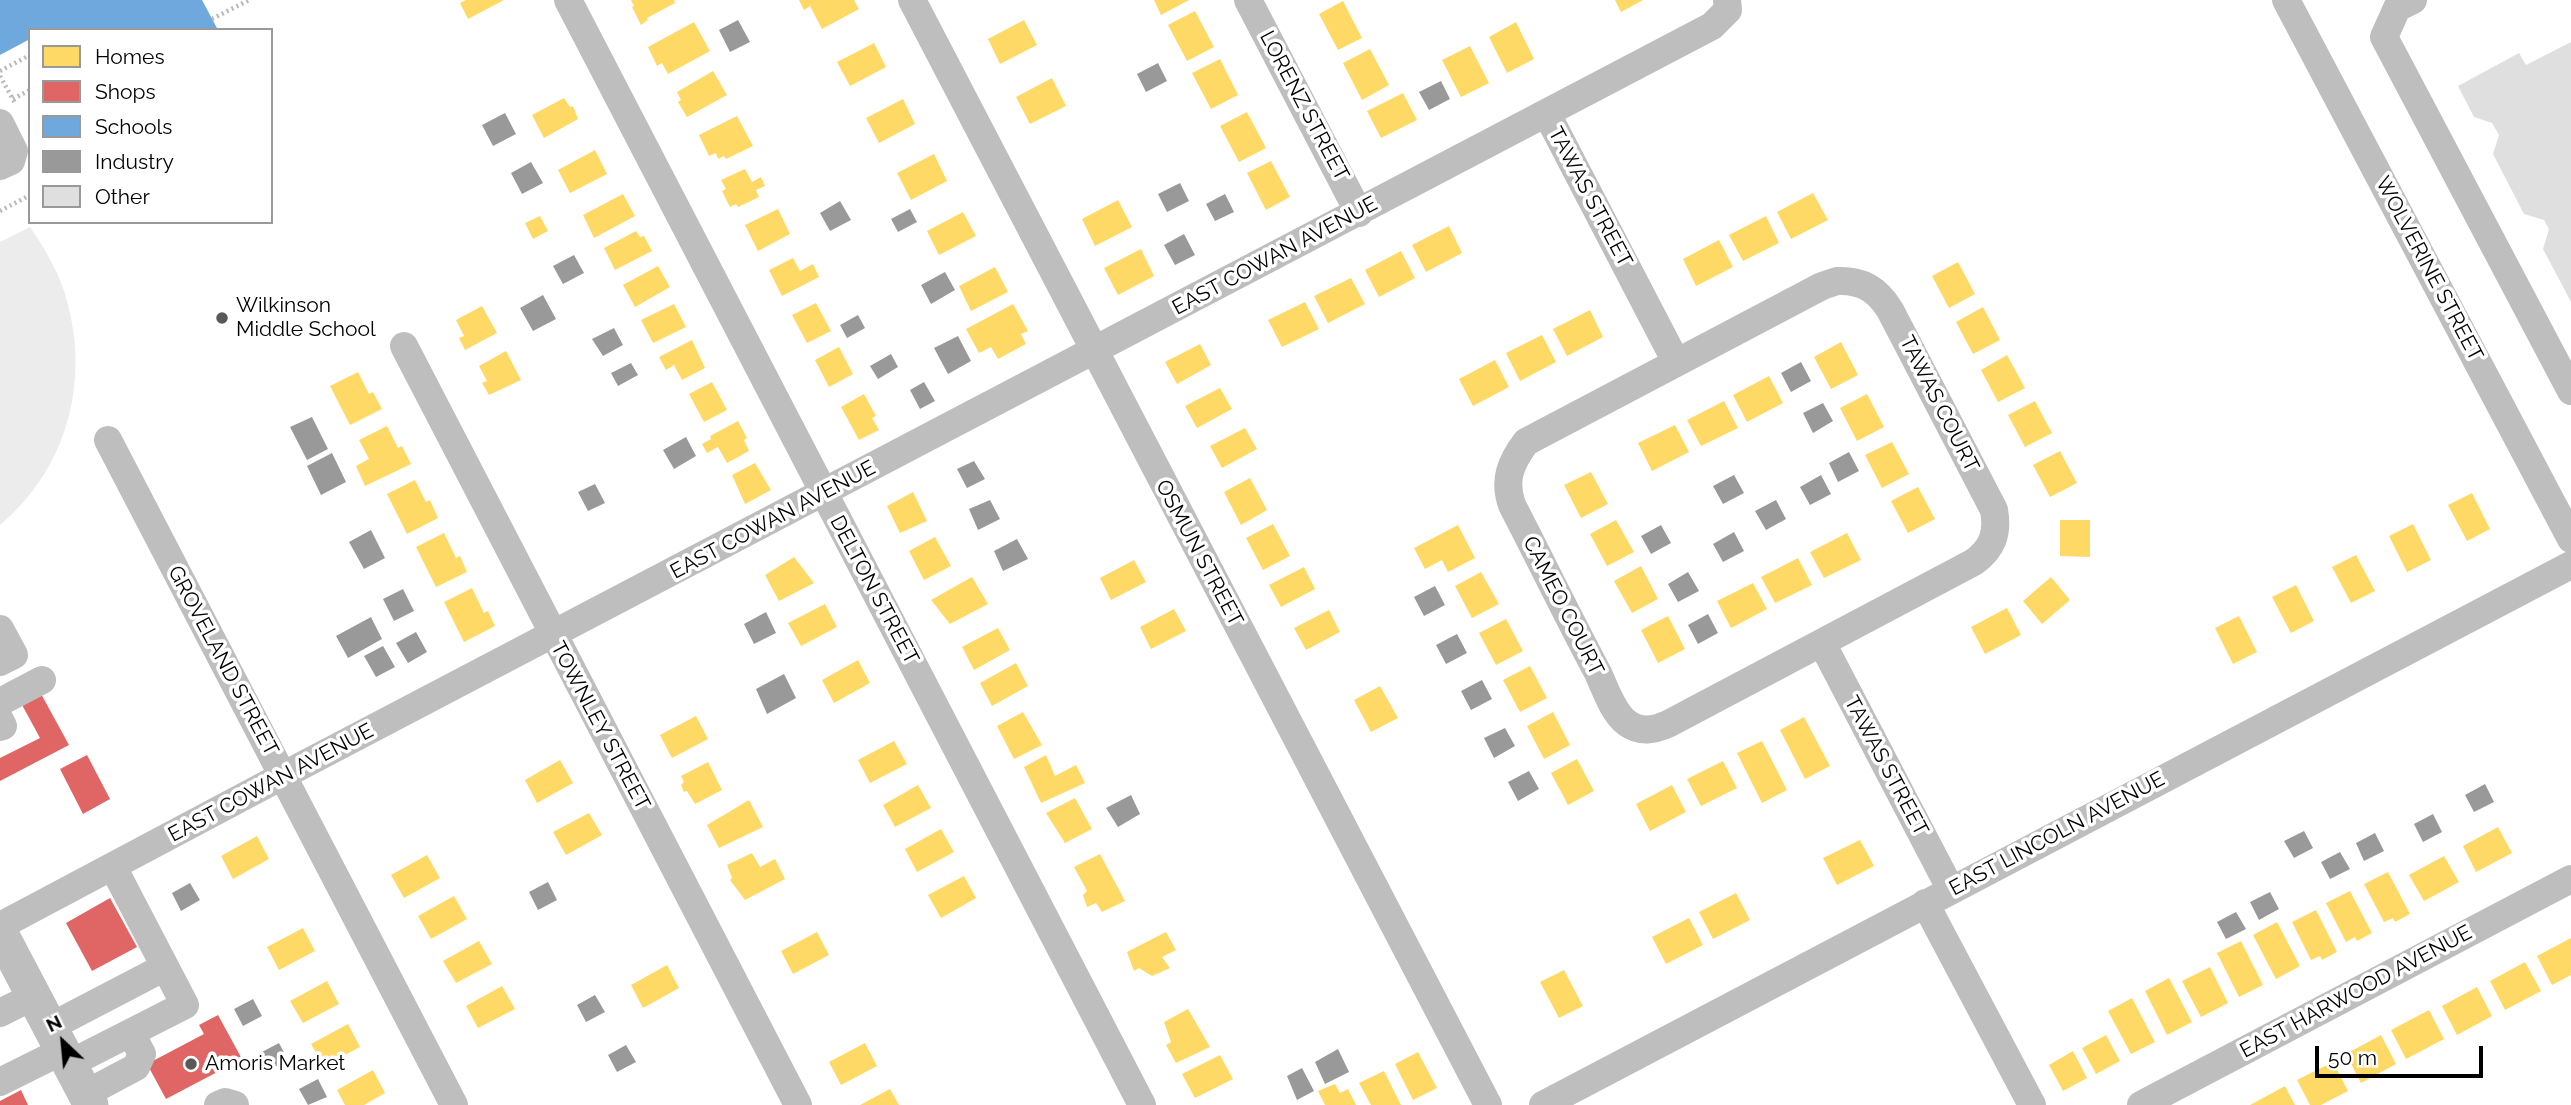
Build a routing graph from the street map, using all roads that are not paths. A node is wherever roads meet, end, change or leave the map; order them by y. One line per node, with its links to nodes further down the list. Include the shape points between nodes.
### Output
1 (568, 0): 16 (street, DELTON STREET)
2 (912, 0): 12 (street, OSMUN STREET)
3 (1248, 0): 10 (street, LORENZ STREET)
4 (1727, 0): 8 (street, TAWAS STREET, via 1728,10 1712,26)
5 (2413, 0): 14 (street, via 2398,8 2384,37)
6 (2288, 1): 17 (street, WOLVERINE STREET)
7 (6, 111): 9 (street, via 14,151 11,161)
8 (1547, 114): 10 (street, EAST COWAN AVENUE); 13 (street, TAWAS STREET)
9 (0, 166)
10 (1359, 213): 12 (street, EAST COWAN AVENUE)
11 (404, 346): 20 (street, TOWNLEY STREET)
12 (1094, 351): 16 (street, EAST COWAN AVENUE); 44 (street, OSMUN STREET)
13 (1676, 362): 21 (street, CAMEO COURT, via 1526,442 1507,477 1512,505 1583,645 1622,718 1645,730 1658,729); 21 (street, TAWAS COURT, via 1822,286 1853,281 1874,290 1890,310 1994,510 1995,536 1987,552)
14 (2571, 391)
15 (108, 440): 27 (street, GROVELAND STREET)
16 (823, 494): 20 (street, EAST COWAN AVENUE); 43 (street, DELTON STREET)
17 (2571, 539)
18 (2571, 565): 30 (street, EAST LINCOLN AVENUE)
19 (0, 629): 22 (street, via 13,655)
20 (553, 635): 27 (street, EAST COWAN AVENUE); 42 (street, TOWNLEY STREET)
21 (1822, 643): 30 (street, TAWAS STREET)
22 (0, 662)
23 (42, 680): 24 (street)
24 (0, 702)
25 (0, 720): 26 (street)
26 (0, 727)
27 (283, 776): 28 (street, EAST COWAN AVENUE); 41 (street, GROVELAND STREET)
28 (113, 867): 32 (street, EAST COWAN AVENUE); 34 (street)
29 (2571, 879): 47 (street, EAST HARWOOD AVENUE)
30 (1951, 890): 31 (street, EAST LINCOLN AVENUE)
31 (1925, 903): 45 (street, EAST LINCOLN AVENUE); 46 (street)
32 (0, 926)
33 (0, 932): 35 (main road)
34 (165, 967): 37 (street); 37 (street, via 185,1006 131,1033 142,1054 136,1067)
35 (33, 996): 36 (street); 37 (main road)
36 (0, 1013)
37 (71, 1068): 38 (street)
38 (0, 1082)
39 (218, 1105): 40 (street, via 225,1101)
40 (235, 1105)
41 (454, 1105)
42 (798, 1105)
43 (1142, 1105)
44 (1488, 1105)
45 (1543, 1105)
46 (2032, 1105)
47 (2141, 1105)

